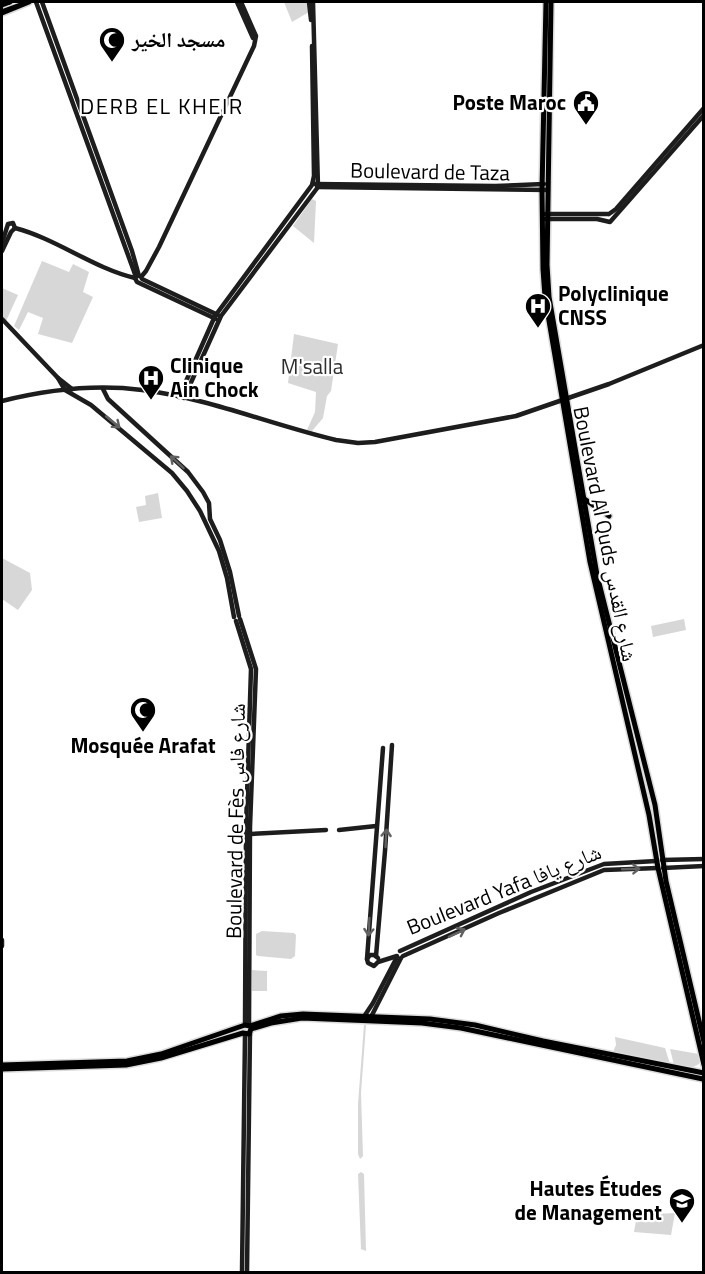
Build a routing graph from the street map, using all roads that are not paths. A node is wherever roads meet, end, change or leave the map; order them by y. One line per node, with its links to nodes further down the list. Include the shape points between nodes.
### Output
1 (10, 2): 9 (main road)
2 (29, 2): 10 (main road)
3 (36, 2): 20 (street)
4 (42, 2): 20 (street)
5 (239, 2): 20 (street, via 255,40 159,247)
6 (311, 2): 13 (street)
7 (546, 2): 14 (main road, Boulevard Al Quds شارع القدس)
8 (551, 2): 14 (main road, Boulevard Al Quds شارع القدس)
9 (2, 5)
10 (2, 13)
11 (704, 108): 15 (street)
12 (704, 115): 15 (street)
13 (315, 185): 14 (street, Boulevard de Taza); 21 (street)
14 (545, 187): 16 (main road, Boulevard Al Quds شارع القدس)
15 (610, 215): 16 (street); 16 (street, via 609,222)
16 (545, 217): 31 (main road, Boulevard Al Quds شارع القدس, via 543,285)
17 (11, 230): 18 (street); 19 (street); 20 (street, via 31,232 117,273)
18 (2, 243)
19 (2, 251)
20 (139, 278): 21 (street)
21 (217, 317): 30 (street)
22 (2, 319): 24 (street)
23 (704, 345): 31 (street)
24 (58, 378): 25 (street); 28 (street)
25 (72, 389): 26 (street); 28 (street)
26 (103, 389): 27 (street); 29 (street, Boulevard de Fès شارع فاس)
27 (119, 389): 29 (street); 30 (street)
28 (64, 390): 32 (street); 35 (street, Boulevard de Fès شارع فاس, one-way to 35, via 91,405 179,481 215,542)
29 (112, 397): 35 (street, Boulevard de Fès شارع فاس, one-way to 29, via 230,572 203,492 188,472)
30 (181, 398): 31 (street, via 357,443 388,441 504,419)
31 (564, 399): 33 (main road, Boulevard Al Quds شارع القدس); 43 (main road, Boulevard Al Quds شارع القدس, via 590,562)
32 (2, 401)
33 (583, 498): 34 (main road); 43 (main road, Boulevard Al Quds شارع القدس, via 597,575 655,805)
34 (609, 516)
35 (237, 618): 41 (street, Boulevard de Fès شارع فاس, via 256,669); 55 (street, Boulevard de Fès شارع فاس, via 251,669 246,827)
36 (392, 746): 50 (street, one-way to 36)
37 (383, 748): 38 (street)
38 (376, 826): 40 (street); 49 (street, one-way to 49)
39 (326, 830): 41 (street)
40 (339, 830)
41 (250, 834): 55 (street, Boulevard de Fès شارع فاس)
42 (704, 859): 43 (street, Boulevard Yafa شارع يافا)
43 (659, 860): 45 (main road, Boulevard Al Quds شارع القدس); 48 (street, Boulevard Yafa شارع يافا, via 604,864 531,892)
44 (704, 866): 45 (street, Boulevard Yafa شارع يافا)
45 (660, 868): 48 (street, Boulevard Yafa شارع يافا, one-way to 45, via 604,870); 56 (main road, Boulevard Al Quds شارع القدس); 57 (main road, Boulevard Al Quds شارع القدس)
46 (2, 940): 47 (street)
47 (2, 946)
48 (399, 955): 50 (street, Boulevard Yafa شارع يافا); 51 (street, Boulevard Yafa شارع يافا); 52 (street); 54 (street)
49 (367, 959): 50 (street, via 370,955); 50 (street, via 374,966)
50 (377, 959): 51 (street, Boulevard Yafa شارع يافا)
51 (385, 960): 52 (street)
52 (390, 970): 53 (street)
53 (363, 1018): 54 (main road); 55 (main road, via 291,1019)
54 (370, 1019): 60 (main road, via 461,1023); 62 (main road, via 461,1028)
55 (247, 1029): 59 (main road, via 127,1061); 63 (street, Boulevard de Fès شارع فاس); 64 (street, Boulevard de Fès شارع فاس)
56 (704, 1042)
57 (702, 1057): 58 (main road, Boulevard Al Quds شارع القدس); 60 (main road, via 698,1066)
58 (704, 1065)
59 (2, 1067)
60 (690, 1070): 61 (main road)
61 (704, 1073): 62 (main road)
62 (703, 1080)
63 (242, 1272)
64 (247, 1272)

